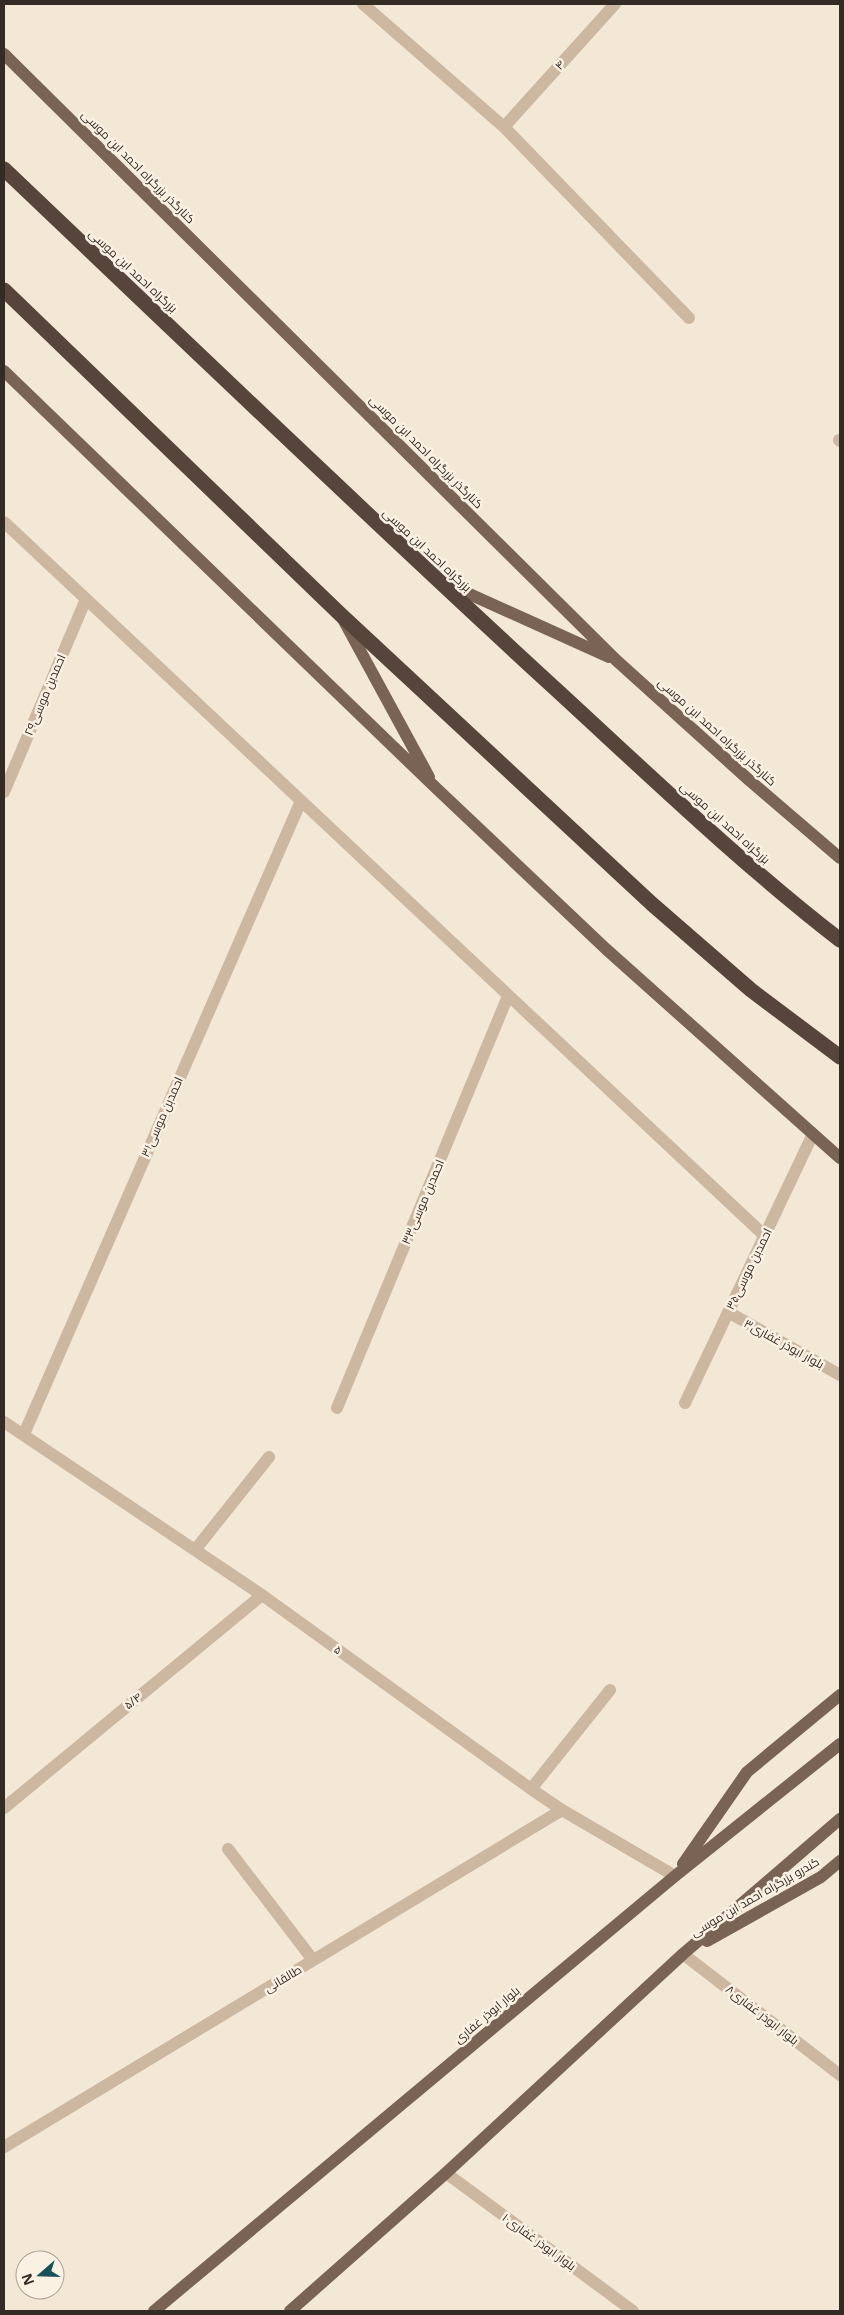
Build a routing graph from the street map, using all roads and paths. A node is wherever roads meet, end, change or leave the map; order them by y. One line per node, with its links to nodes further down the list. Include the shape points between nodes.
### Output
1 (363, 4): 4 (street)
2 (615, 4): 4 (street, ۴)
3 (4, 54): 13 (main road, کنارگذر بزرگراه احمد ابن موسی)
4 (504, 127): 7 (street)
5 (4, 169): 10 (highway, بزرگراه احمد ابن موسی)
6 (4, 290): 12 (highway)
7 (689, 318)
8 (4, 371): 14 (main road)
9 (4, 522): 11 (street)
10 (436, 580): 13 (main road); 18 (highway, بزرگراه احمد ابن موسی, via 712,833)
11 (86, 599): 15 (street, ۲۹احمدبن موسی); 16 (street)
12 (340, 614): 14 (main road); 20 (highway, via 652,904 752,990)
13 (616, 660): 17 (main road, کنارگذر بزرگراه احمد ابن موسی)
14 (434, 787): 21 (main road, via 606,949)
15 (4, 792)
16 (301, 801): 19 (street); 29 (street, ۳۱احمدبن موسی)
17 (840, 858)
18 (840, 940)
19 (508, 996): 23 (street); 27 (street, ۳۳احمدبن موسی)
20 (840, 1057)
21 (813, 1134): 22 (main road); 23 (street, ۳۵احمدبن موسی)
22 (840, 1158)
23 (765, 1236): 24 (street, ۳۵احمدبن موسی)
24 (728, 1312): 25 (street, بلوار ابوذر غفاری۳); 26 (street, ۳۵احمدبن موسی)
25 (840, 1375)
26 (685, 1403)
27 (337, 1408)
28 (4, 1422): 29 (street, ۵)
29 (24, 1434): 31 (street, ۵)
30 (269, 1457): 31 (street)
31 (195, 1550): 32 (street, ۵)
32 (262, 1595): 36 (street, ۵); 37 (street, ۵/۴)
33 (610, 1690): 36 (street)
34 (840, 1695): 42 (main road, via 747,1772)
35 (840, 1744): 42 (main road, بلوار ابوذر غفاری)
36 (532, 1789): 38 (street, ۵)
37 (4, 1808)
38 (562, 1810): 42 (street, ۵); 44 (street, طالقانی)
39 (840, 1819): 43 (main road)
40 (228, 1849): 44 (street)
41 (840, 1862): 43 (main road, کندرو بزرگراه احمد ابن موسی, via 822,1877)
42 (675, 1876): 48 (main road, بلوار ابوذر غفاری)
43 (683, 1954): 45 (street, بلوار ابوذر غفاری۸); 47 (main road)
44 (313, 1960): 46 (street, طالقانی)
45 (840, 2075)
46 (4, 2147)
47 (446, 2173): 49 (main road); 50 (street, بلوار ابوذر غفاری۱۰)
48 (154, 2311)
49 (290, 2311)
50 (633, 2311)

